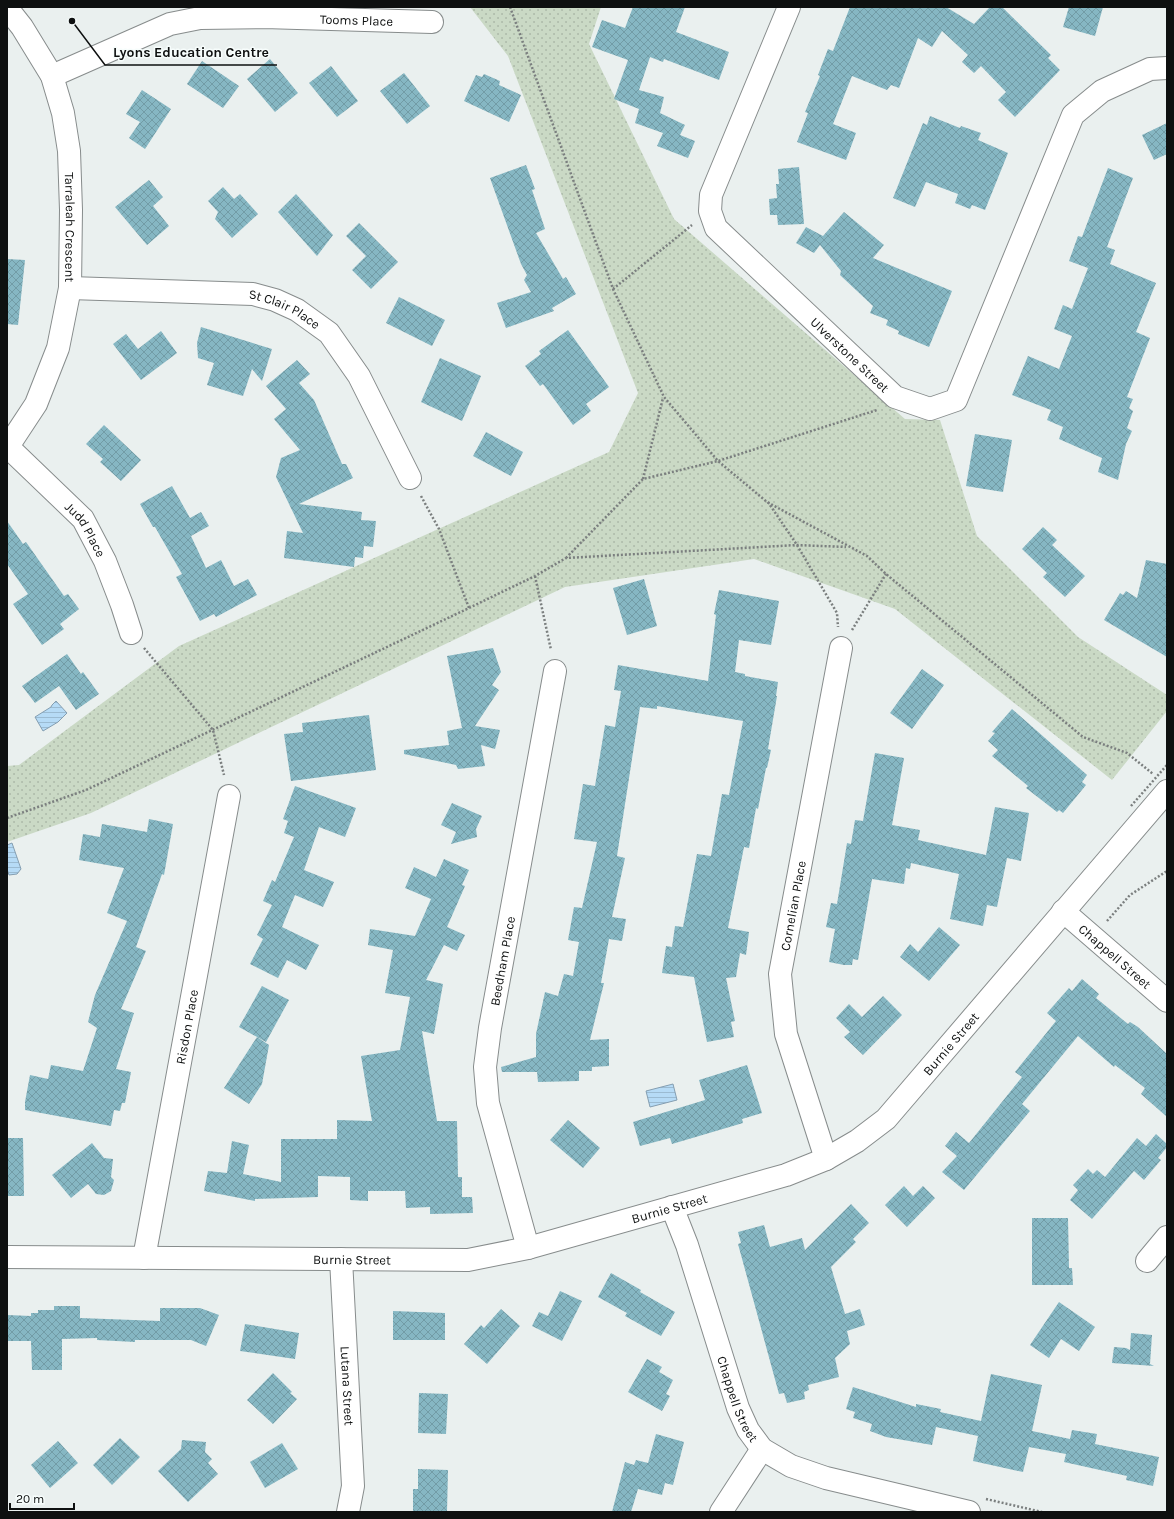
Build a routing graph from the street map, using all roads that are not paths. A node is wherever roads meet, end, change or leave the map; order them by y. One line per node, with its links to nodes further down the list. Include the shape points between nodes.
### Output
1 (789, 7): 4 (street, Ulverstone Street, via 711,195 710,211 716,228 895,397 930,409 956,400 1073,115 1102,91 1150,69)
2 (7, 8): 5 (street, Tarraleah Crescent, via 22,27)
3 (432, 22): 5 (street, Tooms Place, via 264,16 200,18 170,24)
4 (1167, 68)
5 (52, 76): 6 (street, Tarraleah Crescent, via 63,113 69,151)
6 (70, 288): 7 (street, Tarraleah Crescent, via 58,348 36,404); 8 (street, St Clair Place, via 253,294 297,310 329,333 360,376)
7 (8, 447): 9 (street, Judd Place, via 83,519 105,561)
8 (410, 478)
9 (131, 633)
10 (840, 648): 16 (street, Cornelian Place, via 780,974 786,1034)
11 (555, 671): 19 (street, Beedham Place, via 485,1067 488,1103)
12 (1164, 786): 14 (street, Burnie Street, via 1136,814)
13 (230, 796): 21 (street, Risdon Place)
14 (1063, 911): 15 (street, Chappell Street); 16 (street, Burnie Street, via 886,1119 857,1141)
15 (1167, 1001)
16 (826, 1159): 17 (street, Burnie Street, via 786,1175)
17 (672, 1207): 19 (street, Burnie Street); 24 (street, Chappell Street, via 687,1245 738,1408 748,1430)
18 (1167, 1237): 23 (street)
19 (528, 1248): 22 (street, Burnie Street, via 468,1260)
20 (7, 1257): 21 (street, Burnie Street)
21 (144, 1258): 22 (street, Burnie Street)
22 (342, 1259): 26 (street, Lutana Street, via 353,1486)
23 (1147, 1261)
24 (762, 1449): 25 (street, Chappell Street, via 791,1466 826,1478); 27 (street)
25 (975, 1505)
26 (348, 1512)
27 (721, 1512)

